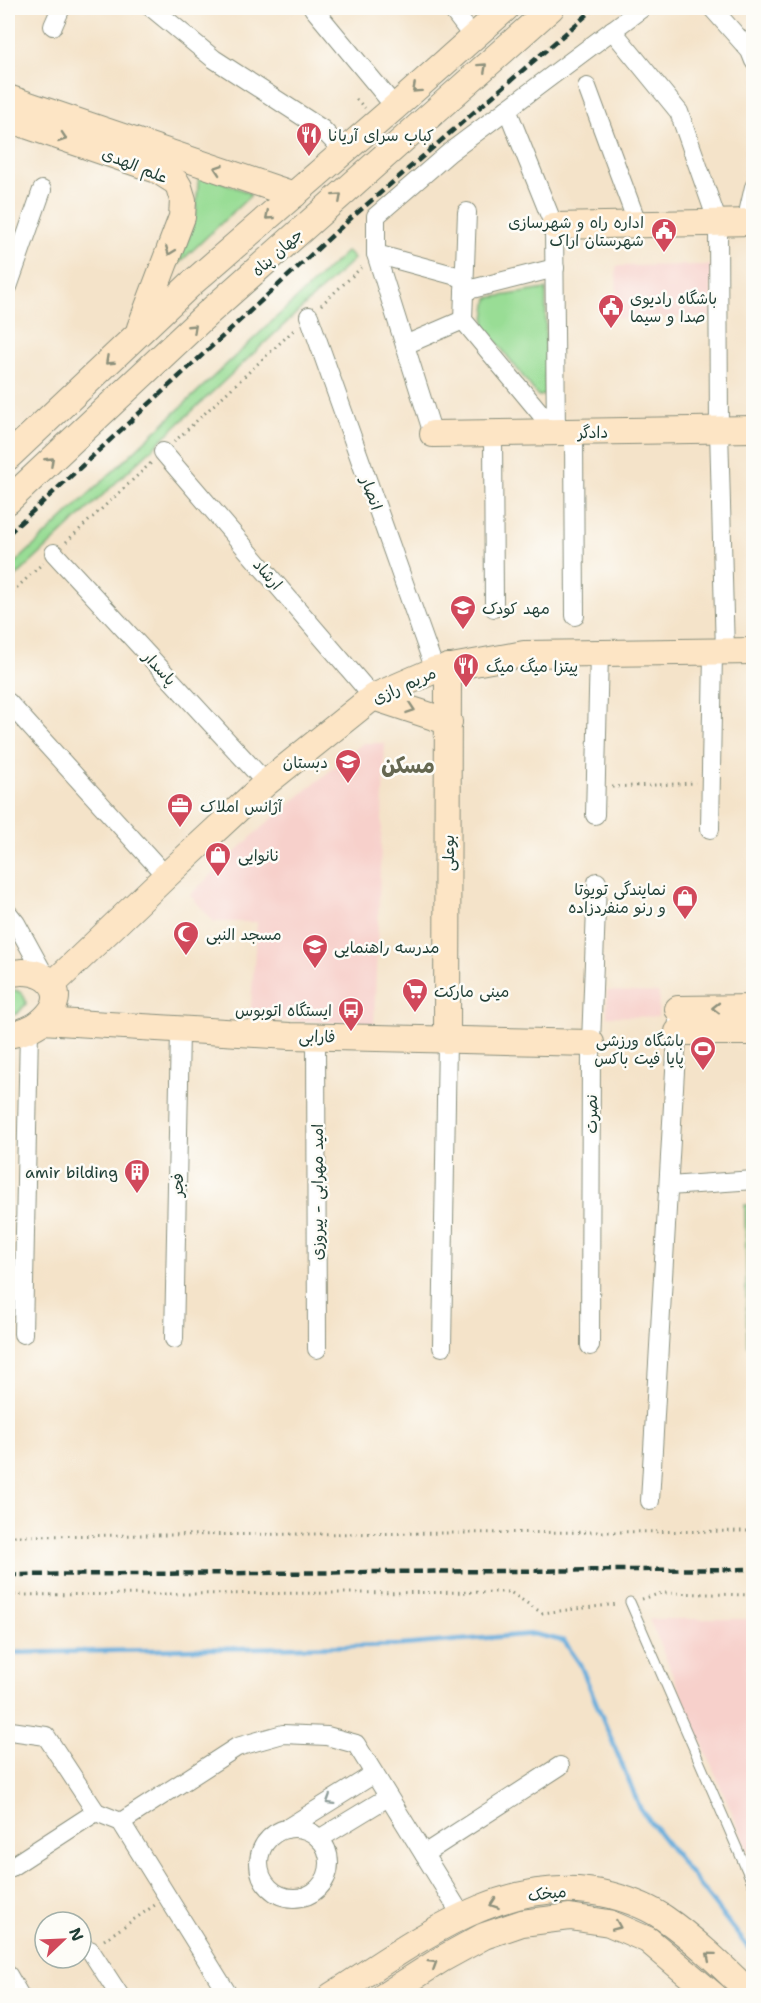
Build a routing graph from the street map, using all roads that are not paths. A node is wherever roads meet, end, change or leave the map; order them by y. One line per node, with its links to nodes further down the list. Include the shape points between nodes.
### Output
1 (61, 8): 9 (street)
2 (152, 8): 18 (street, via 214,59 322,129)
3 (313, 8): 15 (street)
4 (451, 8): 11 (street)
5 (506, 8): 11 (street, جهان پناه)
6 (551, 8): 44 (street, جهان پناه, one-way to 6, via 216,306)
7 (642, 8): 10 (street)
8 (712, 8): 12 (street, via 750,51)
9 (53, 26)
10 (612, 30): 16 (street); 26 (street, via 679,112)
11 (473, 37): 15 (street, جهان پناه, one-way to 15)
12 (753, 61)
13 (587, 87): 27 (street)
14 (8, 98): 19 (street, علم الهدی)
15 (395, 107): 18 (street, جهان پناه)
16 (507, 109): 28 (street); 29 (street, via 376,216)
17 (8, 119): 20 (street, علم الهدی, one-way to 20, via 149,168)
18 (344, 152): 23 (street, جهان پناه)
19 (183, 158): 20 (street, via 184,171); 23 (street, علم الهدی, one-way to 19)
20 (176, 182): 35 (street, علم الهدی, one-way to 35, via 183,200 182,217)
21 (753, 187): 25 (street)
22 (42, 190): 32 (street)
23 (294, 195): 35 (street, جهان پناه, one-way to 35)
24 (467, 212): 31 (street)
25 (750, 222): 26 (street)
26 (718, 223): 27 (street); 38 (street)
27 (638, 225): 28 (street)
28 (554, 226): 30 (street)
29 (376, 254): 31 (street); 36 (street)
30 (555, 268): 31 (street); 39 (street)
31 (464, 284): 34 (street)
32 (8, 287)
33 (309, 316): 51 (street, انصار)
34 (463, 320): 36 (street); 39 (street)
35 (137, 334): 42 (street, جهان پناه, one-way to 42)
36 (405, 345): 41 (street)
37 (753, 429): 38 (street, دادگر)
38 (719, 430): 39 (street, دادگر); 49 (street)
39 (565, 432): 40 (street, دادگر); 47 (street)
40 (493, 433): 41 (street, دادگر); 46 (street)
41 (433, 434)
42 (9, 451)
43 (163, 452): 52 (street, ارشاد)
44 (8, 501)
45 (54, 553): 55 (street, پاسدار)
46 (494, 608)
47 (575, 616)
48 (753, 651): 49 (street, مریم رازی)
49 (719, 652): 50 (street, مریم رازی); 57 (street)
50 (599, 653): 51 (street, مریم رازی, via 524,654); 56 (street)
51 (441, 668): 52 (street, مریم رازی); 54 (street, بوعلی)
52 (373, 697): 54 (street, one-way to 54); 55 (street, مریم رازی)
53 (8, 702): 58 (street)
54 (448, 722): 69 (street, بوعلی)
55 (266, 783): 58 (street, مریم رازی)
56 (595, 815)
57 (710, 829)
58 (166, 876): 62 (street, مریم رازی)
59 (597, 882): 70 (street, نصرت)
60 (8, 913): 62 (street)
61 (8, 974): 62 (street, via 21,971)
62 (49, 980): 65 (street, via 54,1003)
63 (753, 1008): 64 (street, one-way to 64)
64 (678, 1021): 67 (street); 72 (street)
65 (26, 1029): 66 (street, فارابی); 73 (street)
66 (180, 1031): 68 (street, فارابی); 74 (street, فجر)
67 (753, 1032)
68 (316, 1036): 69 (street, فارابی); 77 (street, امید مهرابی - پیروزی)
69 (447, 1040): 70 (street, فارابی); 76 (street)
70 (591, 1042): 75 (street, نصرت)
71 (753, 1180): 72 (street)
72 (669, 1186): 78 (street)
73 (23, 1334)
74 (174, 1339)
75 (590, 1346)
76 (442, 1347)
77 (317, 1349)
78 (650, 1501)
79 (630, 1602): 90 (lane)
80 (8, 1733): 84 (street, via 46,1736)
81 (560, 1766): 88 (street)
82 (374, 1774): 83 (street); 85 (street, via 356,1744 327,1736 283,1734 237,1747); 86 (street, one-way to 86)
83 (388, 1797): 87 (street); 88 (street)
84 (96, 1812): 85 (street); 89 (street)
85 (121, 1822): 97 (street)
86 (286, 1829): 87 (street, via 298,1828); 87 (street, via 267,1841 259,1863 267,1884 285,1897 307,1895 324,1881 328,1859)
87 (319, 1839)
88 (424, 1854): 91 (street)
89 (8, 1869)
90 (753, 1887)
91 (462, 1916): 98 (street, میخک); 100 (street, میخک, one-way to 91, via 663,1917 633,1901 569,1889 539,1891)
92 (93, 1954): 96 (street)
93 (8, 1976): 95 (street)
94 (396, 1992): 99 (street, میخک, one-way to 99, via 442,1959 484,1936 522,1923 570,1917 609,1923 648,1940)
95 (20, 1995)
96 (120, 1995)
97 (229, 1995)
98 (331, 1995)
99 (714, 1995)
100 (753, 1995)

